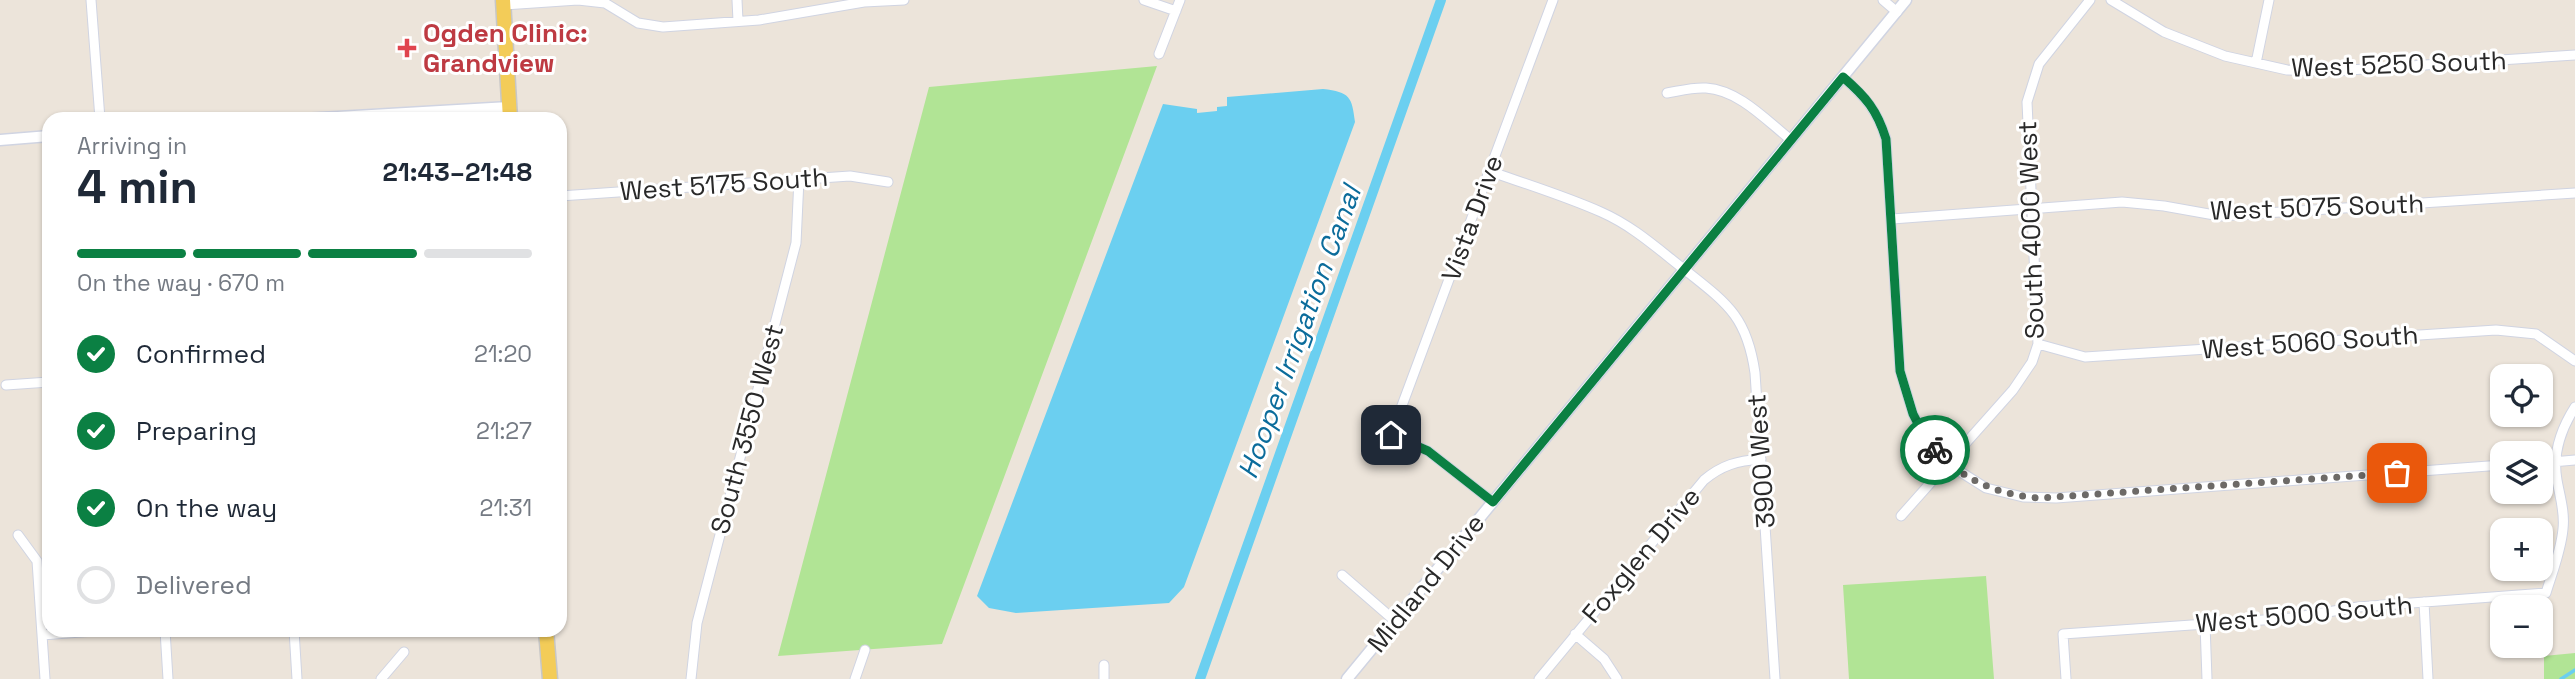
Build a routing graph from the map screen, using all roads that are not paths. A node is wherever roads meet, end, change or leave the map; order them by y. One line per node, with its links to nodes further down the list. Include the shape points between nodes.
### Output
1 (91, 0): 22 (street)
2 (578, 0): 13 (street); 16 (street, via 605,2 638,23 663,27)
3 (737, 0): 16 (street)
4 (904, 0): 16 (street)
5 (1144, 0): 14 (street)
6 (1180, 0): 14 (street)
7 (1553, 0): 27 (street, Vista Drive)
8 (1883, 0): 15 (street)
9 (1906, 0): 15 (street, Midland Drive)
10 (2090, 0): 32 (street, South 4000 West, via 2039,64 2027,102)
11 (2111, 0): 19 (street, West 5250 South, via 2164,32)
12 (2269, 0): 19 (street)
13 (503, 3): 23 (main road)
14 (1176, 11): 17 (street)
15 (1897, 12): 20 (street, Midland Drive)
16 (738, 21)
17 (1159, 54)
18 (2575, 55): 19 (street, West 5250 South, via 2334,71 2287,70)
19 (2256, 63)
20 (1843, 77): 26 (street, Midland Drive); 33 (street, via 1865,96 1879,117 1886,139)
21 (1667, 93): 26 (street, via 1705,88 1726,93)
22 (99, 112)
23 (509, 112)
24 (42, 137): 25 (street)
25 (0, 140)
26 (1791, 140): 34 (street, Midland Drive)
27 (1489, 171): 34 (street, 3900 West, via 1602,212 1642,235); 46 (street, Vista Drive, via 1391,435 1428,451)
28 (799, 179): 29 (street, West 5175 South, via 850,176); 31 (street, West 5175 South); 67 (street, South 3550 West, via 796,243 697,623)
29 (888, 181)
30 (2575, 193): 32 (street, West 5075 South, via 2220,216 2122,202)
31 (567, 196)
32 (2032, 209): 33 (street, West 5075 South); 35 (street, South 4000 West)
33 (1892, 219): 44 (street, via 1900,371 1913,414 1928,443)
34 (1684, 270): 40 (street, 3900 West, via 1716,294 1745,329 1755,373); 46 (street, Midland Drive)
35 (2038, 344): 36 (street, West 5060 South, via 2085,357 2496,330 2536,334); 44 (street, South 4000 West, via 2013,390)
36 (2575, 361)
37 (42, 382): 38 (street)
38 (6, 385)
39 (2575, 407): 43 (street, via 2564,425)
40 (1761, 458): 53 (street, Foxglen Drive, via 1720,467 1703,480); 73 (street, 3900 West)
41 (2575, 460): 43 (street)
42 (2553, 461): 43 (street)
43 (2556, 461): 50 (street, West 5000 South, via 2563,529 2546,593)
44 (1948, 464): 45 (street, via 1986,488 2023,497 2056,498); 47 (street, South 4000 West)
45 (2490, 467)
46 (1493, 502): 51 (street, Midland Drive)
47 (1901, 516)
48 (18, 535): 54 (street, via 37,561)
49 (1342, 575): 51 (street)
50 (2424, 602): 52 (street, West 5000 South); 76 (street)
51 (1395, 621): 70 (street, Midland Drive)
52 (2205, 624): 74 (street, West 5000 South, via 2063,634); 75 (street)
53 (1575, 634): 71 (street, Foxglen Drive); 72 (street, via 1604,659)
54 (42, 635)
55 (42, 637): 62 (street)
56 (165, 637): 63 (street)
57 (295, 637): 64 (street)
58 (547, 637): 66 (main road)
59 (865, 650): 68 (street)
60 (404, 652): 65 (street)
61 (1104, 665): 69 (street)
62 (45, 679)
63 (168, 679)
64 (298, 679)
65 (381, 679)
66 (550, 679)
67 (691, 679)
68 (855, 679)
69 (1104, 679)
70 (1347, 679)
71 (1539, 679)
72 (1617, 679)
73 (1775, 679)
74 (2066, 679)
75 (2207, 679)
76 (2428, 679)

